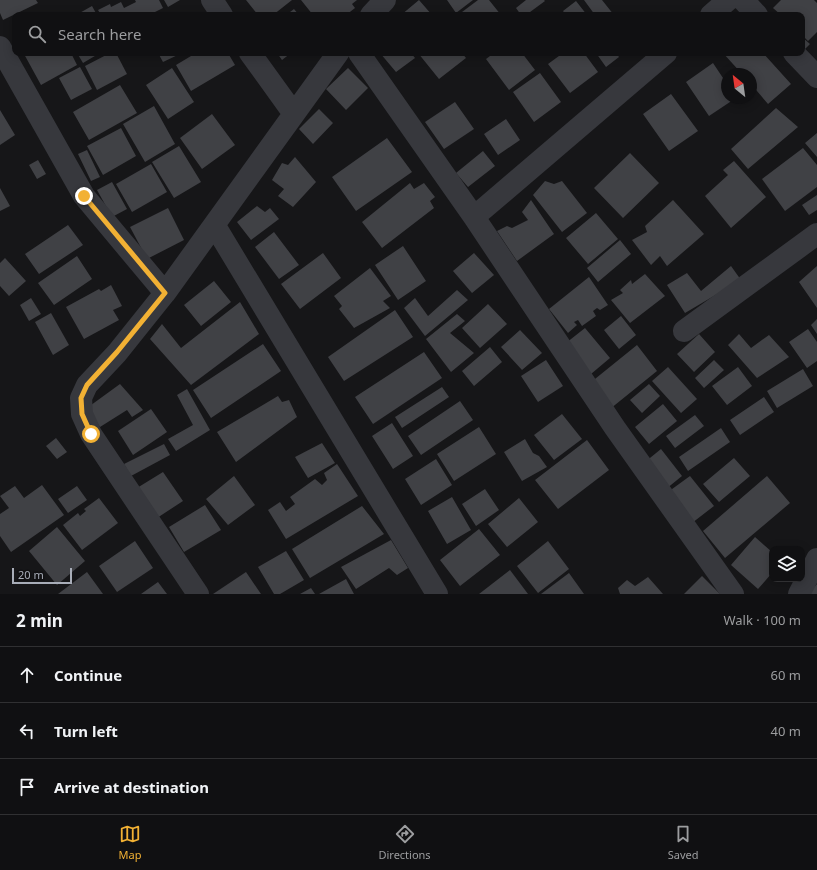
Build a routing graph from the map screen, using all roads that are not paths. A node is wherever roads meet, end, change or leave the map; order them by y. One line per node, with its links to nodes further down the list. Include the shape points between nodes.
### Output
1 (212, 0): 5 (street)
2 (385, 0): 6 (street)
3 (728, 0): 7 (street)
4 (743, 0): 8 (street)
5 (220, 12)
6 (374, 12)
7 (714, 12)
8 (754, 12)
9 (0, 47): 20 (street, via 84,196)
10 (252, 56): 16 (street)
11 (336, 56): 16 (street)
12 (361, 56): 17 (street)
13 (662, 56): 17 (street)
14 (797, 56): 15 (street)
15 (817, 77)
16 (294, 114): 18 (street)
17 (474, 217): 25 (street, via 615,428)
18 (215, 226): 20 (street); 24 (street)
19 (817, 234): 21 (street)
20 (165, 293): 23 (street, via 87,385 81,398 82,414 91,434)
21 (684, 331)
22 (817, 559): 26 (street)
23 (198, 594)
24 (437, 594)
25 (732, 594)
26 (799, 594)

